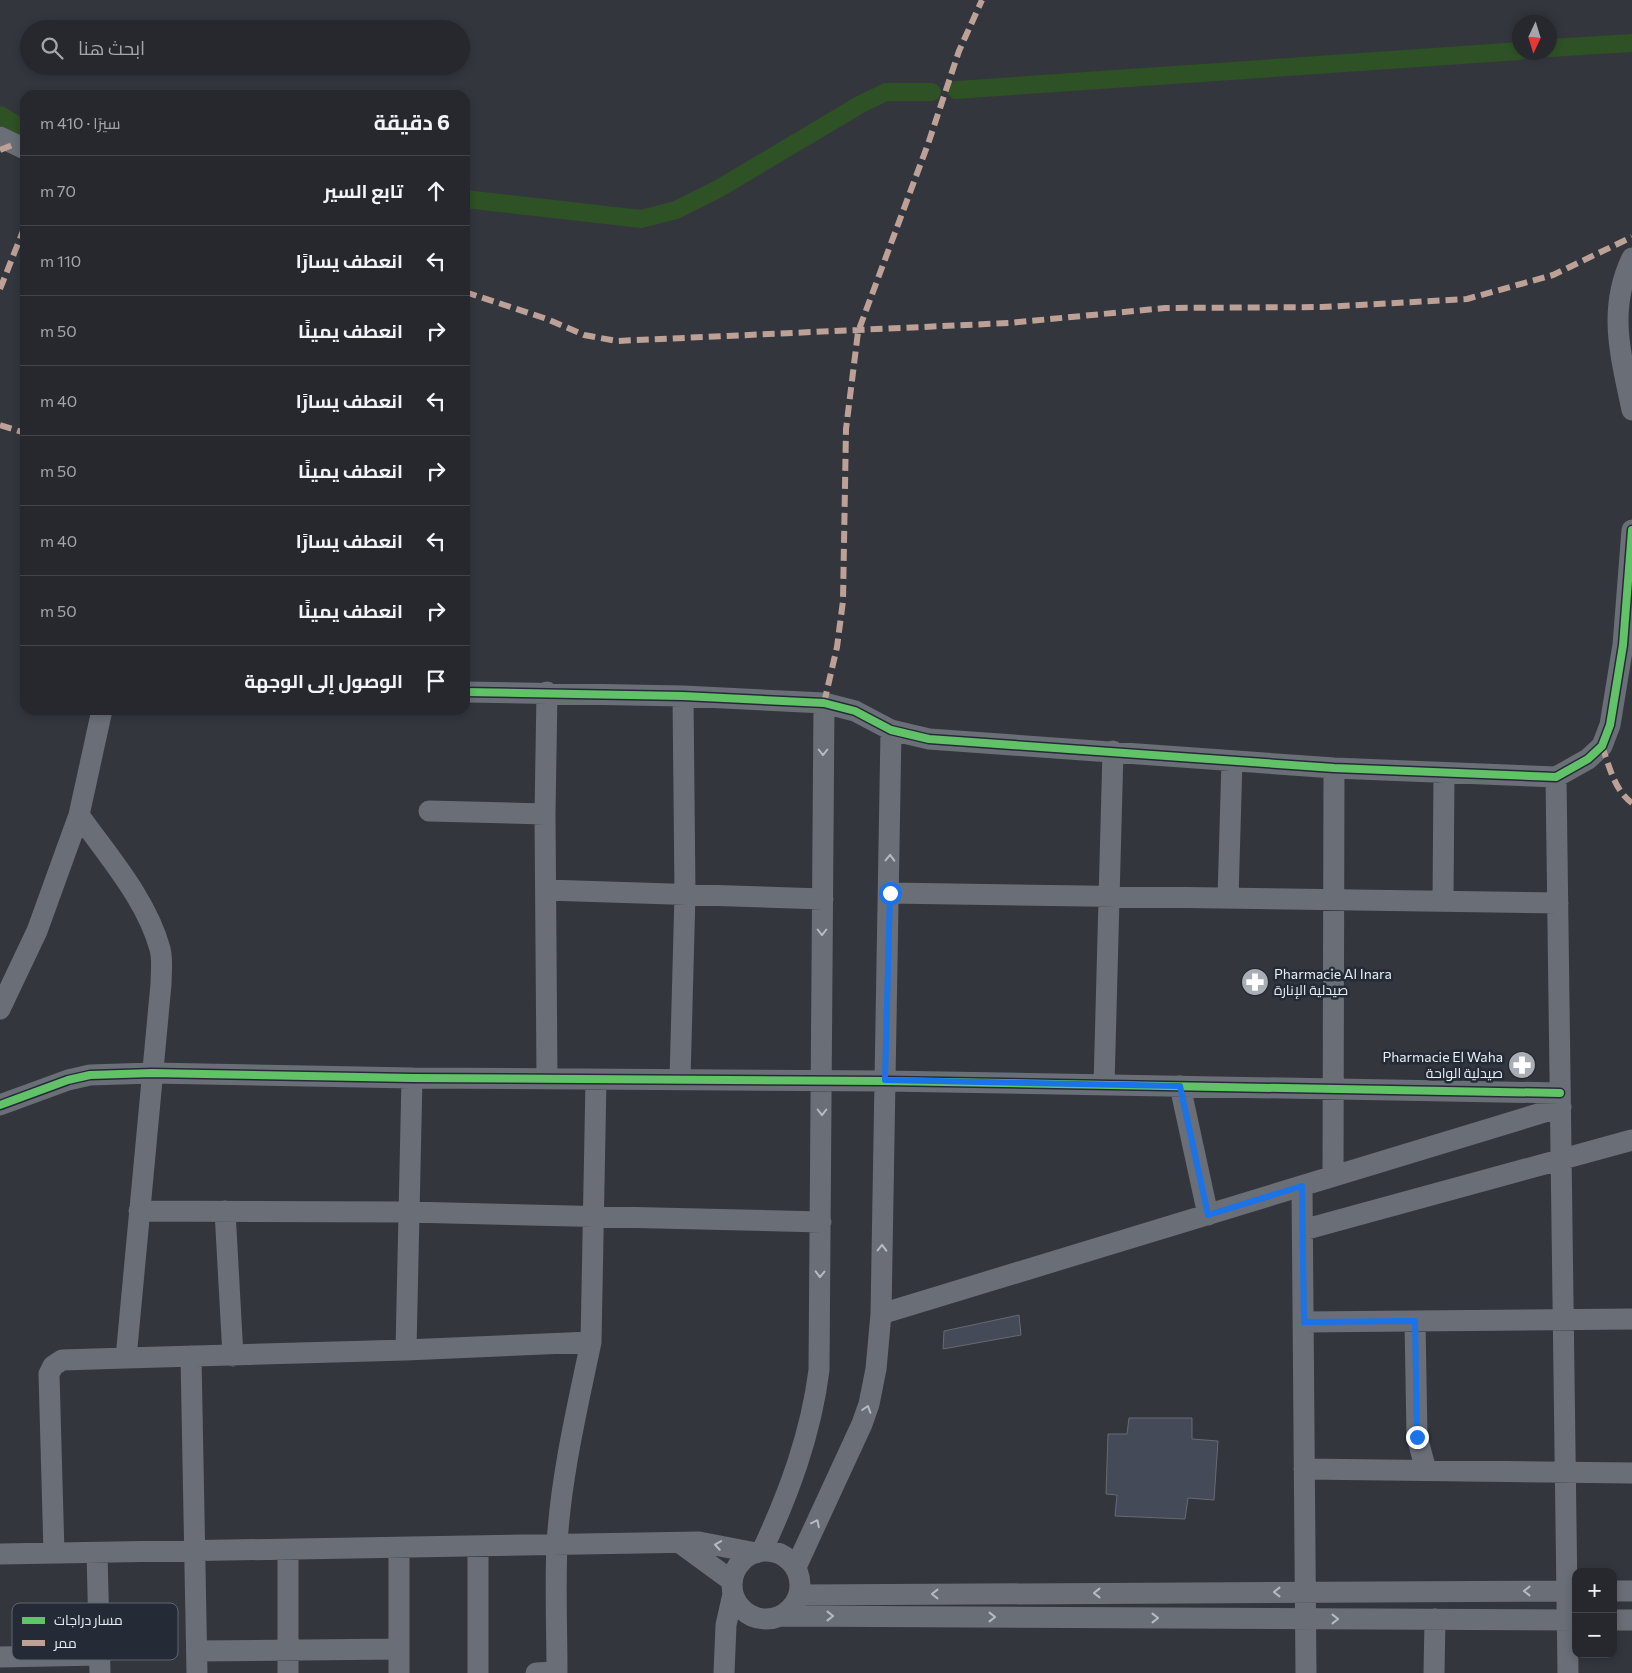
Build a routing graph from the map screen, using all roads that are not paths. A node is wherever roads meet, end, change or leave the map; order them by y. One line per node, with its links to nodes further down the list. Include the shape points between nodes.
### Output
1 (0, 137): 2 (street)
2 (20, 147)
3 (1632, 258): 4 (street)
4 (1628, 278): 5 (street, via 1617,302 1617,326)
5 (1632, 410)
6 (1632, 531): 17 (street, via 1622,645 1610,724 1602,746 1588,759)
7 (470, 692): 8 (street)
8 (547, 692): 9 (street); 19 (street)
9 (683, 696): 10 (street); 23 (street)
10 (824, 703): 12 (street, via 855,711); 26 (street, one-way to 26)
11 (101, 715): 20 (street)
12 (891, 730): 13 (street, via 929,739); 22 (street, one-way to 12)
13 (1113, 751): 14 (street); 24 (street)
14 (1232, 761): 15 (street); 25 (street)
15 (1334, 768): 16 (street); 27 (street)
16 (1444, 774): 17 (street); 28 (street)
17 (1556, 778): 29 (street)
18 (429, 812): 19 (street)
19 (545, 814): 21 (street)
20 (79, 815): 30 (street, via 37,931); 31 (street, via 128,884 147,917 160,950 161,984)
21 (546, 890): 23 (street); 33 (street)
22 (890, 893): 24 (street); 36 (street)
23 (685, 894): 26 (street); 35 (street)
24 (1109, 896): 25 (street); 38 (street)
25 (1228, 898): 27 (street)
26 (823, 900): 37 (street, one-way to 37)
27 (1333, 900): 28 (street); 40 (street)
28 (1443, 901): 29 (street)
29 (1558, 903): 41 (street)
30 (0, 1009)
31 (152, 1073): 32 (street); 42 (street, via 83,1076); 48 (street)
32 (412, 1078): 33 (street); 49 (street)
33 (546, 1078): 34 (street)
34 (596, 1080): 35 (street); 50 (street)
35 (680, 1080): 37 (street)
36 (885, 1080): 37 (street); 38 (street); 54 (street, one-way to 36)
37 (822, 1082): 52 (street, one-way to 52)
38 (1104, 1085): 39 (street)
39 (1180, 1086): 40 (street); 51 (street)
40 (1332, 1089): 41 (street); 45 (street)
41 (1560, 1100): 44 (street); 45 (street)
42 (0, 1105)
43 (1632, 1140): 44 (street)
44 (1561, 1159): 53 (street); 56 (street)
45 (1334, 1176): 46 (street)
46 (1302, 1186): 51 (street); 53 (street)
47 (225, 1211): 48 (street); 49 (street); 62 (street)
48 (139, 1212): 63 (street)
49 (408, 1212): 50 (street); 60 (street)
50 (595, 1215): 52 (street); 59 (street)
51 (1208, 1215): 54 (street)
52 (821, 1222): 74 (street, one-way to 74, via 816,1391 794,1478)
53 (1303, 1230): 58 (street)
54 (881, 1314): 78 (street, one-way to 54, via 869,1404)
55 (1632, 1319): 56 (street)
56 (1563, 1320): 57 (street); 66 (street)
57 (1415, 1321): 58 (street); 65 (street, via 1417,1437)
58 (1304, 1322): 64 (street)
59 (591, 1342): 60 (street); 69 (street, via 565,1472)
60 (406, 1350): 62 (street)
61 (191, 1356): 62 (street); 63 (street); 73 (street)
62 (233, 1356)
63 (126, 1358): 75 (street, via 62,1360 53,1366 49,1374)
64 (1304, 1468): 65 (street); 83 (street)
65 (1426, 1470): 66 (street)
66 (1565, 1472): 67 (street); 81 (street)
67 (1632, 1473)
68 (680, 1543): 69 (street); 74 (street, one-way to 68, via 698,1542); 79 (street)
69 (557, 1545): 70 (street); 104 (street)
70 (478, 1546): 71 (street); 102 (street)
71 (399, 1548): 72 (street); 93 (street)
72 (288, 1550): 73 (street); 95 (street)
73 (195, 1551): 76 (street); 96 (street)
74 (759, 1552): 78 (street, via 781,1555); 79 (street, via 738,1566)
75 (54, 1553): 76 (street); 77 (street)
76 (97, 1553): 85 (street)
77 (0, 1554)
78 (796, 1567): 84 (street, via 800,1576)
79 (733, 1588): 86 (street, via 737,1604); 94 (street)
80 (1632, 1590): 82 (street)
81 (1571, 1591): 83 (street, one-way to 83); 90 (street)
82 (1617, 1591)
83 (1305, 1592): 84 (street, one-way to 84); 88 (street)
84 (799, 1595): 87 (street, via 795,1604)
85 (98, 1603)
86 (752, 1616): 87 (street, via 769,1619); 94 (street)
87 (781, 1616): 88 (street, one-way to 88)
88 (1305, 1618): 89 (street, one-way to 89); 106 (street)
89 (1435, 1619): 90 (street); 107 (street)
90 (1572, 1620): 108 (street)
91 (1617, 1620): 92 (street)
92 (1632, 1620)
93 (399, 1649): 95 (street); 101 (street)
94 (724, 1649): 105 (street)
95 (288, 1650): 96 (street); 100 (street)
96 (196, 1652): 99 (street)
97 (43, 1660): 98 (street)
98 (100, 1664)
99 (197, 1673)
100 (288, 1673)
101 (399, 1673)
102 (478, 1673)
103 (536, 1673): 104 (street)
104 (557, 1673)
105 (724, 1673)
106 (1306, 1673)
107 (1434, 1673)
108 (1568, 1673)

